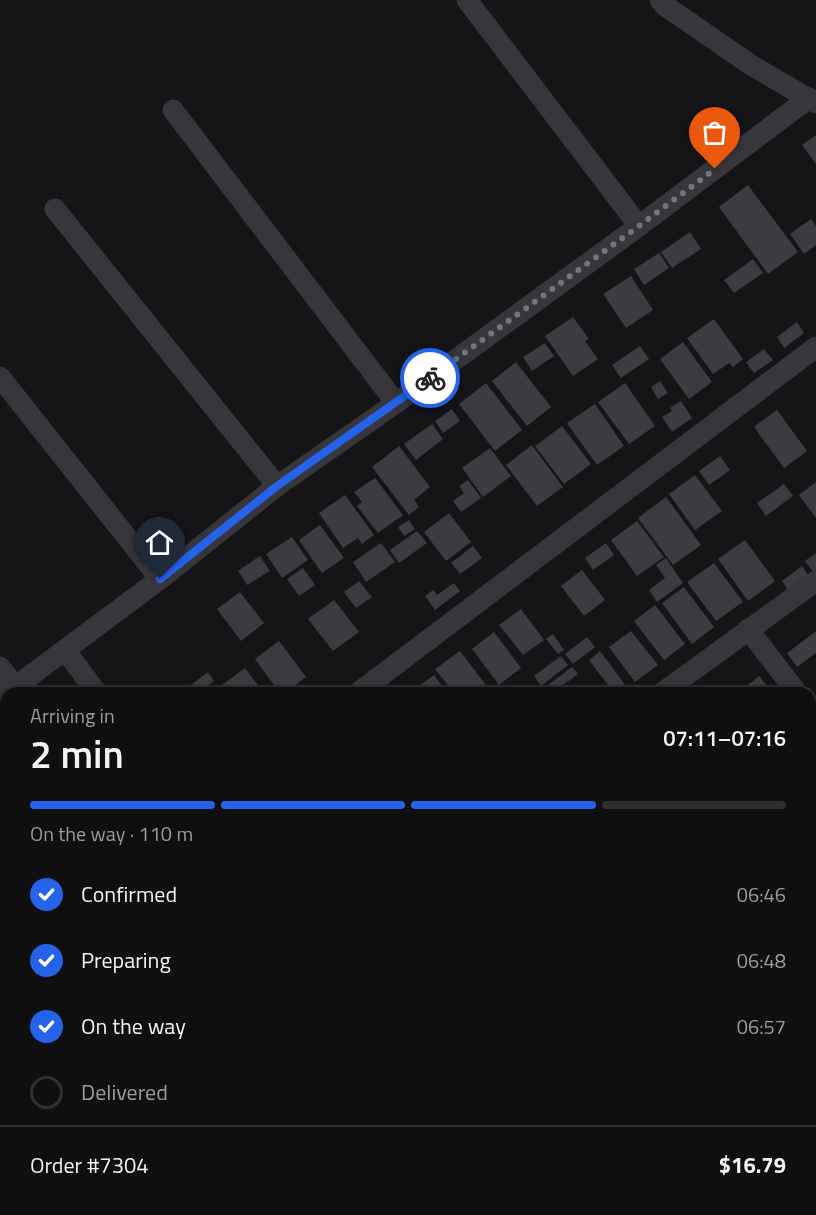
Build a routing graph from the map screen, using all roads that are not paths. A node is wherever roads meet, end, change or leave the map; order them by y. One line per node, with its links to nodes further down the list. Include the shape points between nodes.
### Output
1 (467, 0): 6 (street)
2 (660, 0): 3 (street, via 751,65)
3 (812, 100): 6 (street)
4 (173, 110): 9 (street)
5 (55, 209): 10 (street)
6 (639, 226): 9 (street)
7 (816, 347): 19 (street)
8 (0, 377): 11 (street)
9 (396, 403): 10 (street)
10 (277, 486): 11 (street)
11 (160, 579): 14 (street)
12 (816, 580): 13 (street)
13 (748, 629): 20 (street); 21 (street)
14 (65, 650): 17 (street); 18 (street)
15 (0, 667): 16 (street)
16 (8, 687)
17 (18, 687)
18 (93, 687)
19 (366, 687)
20 (670, 687)
21 (792, 687)

